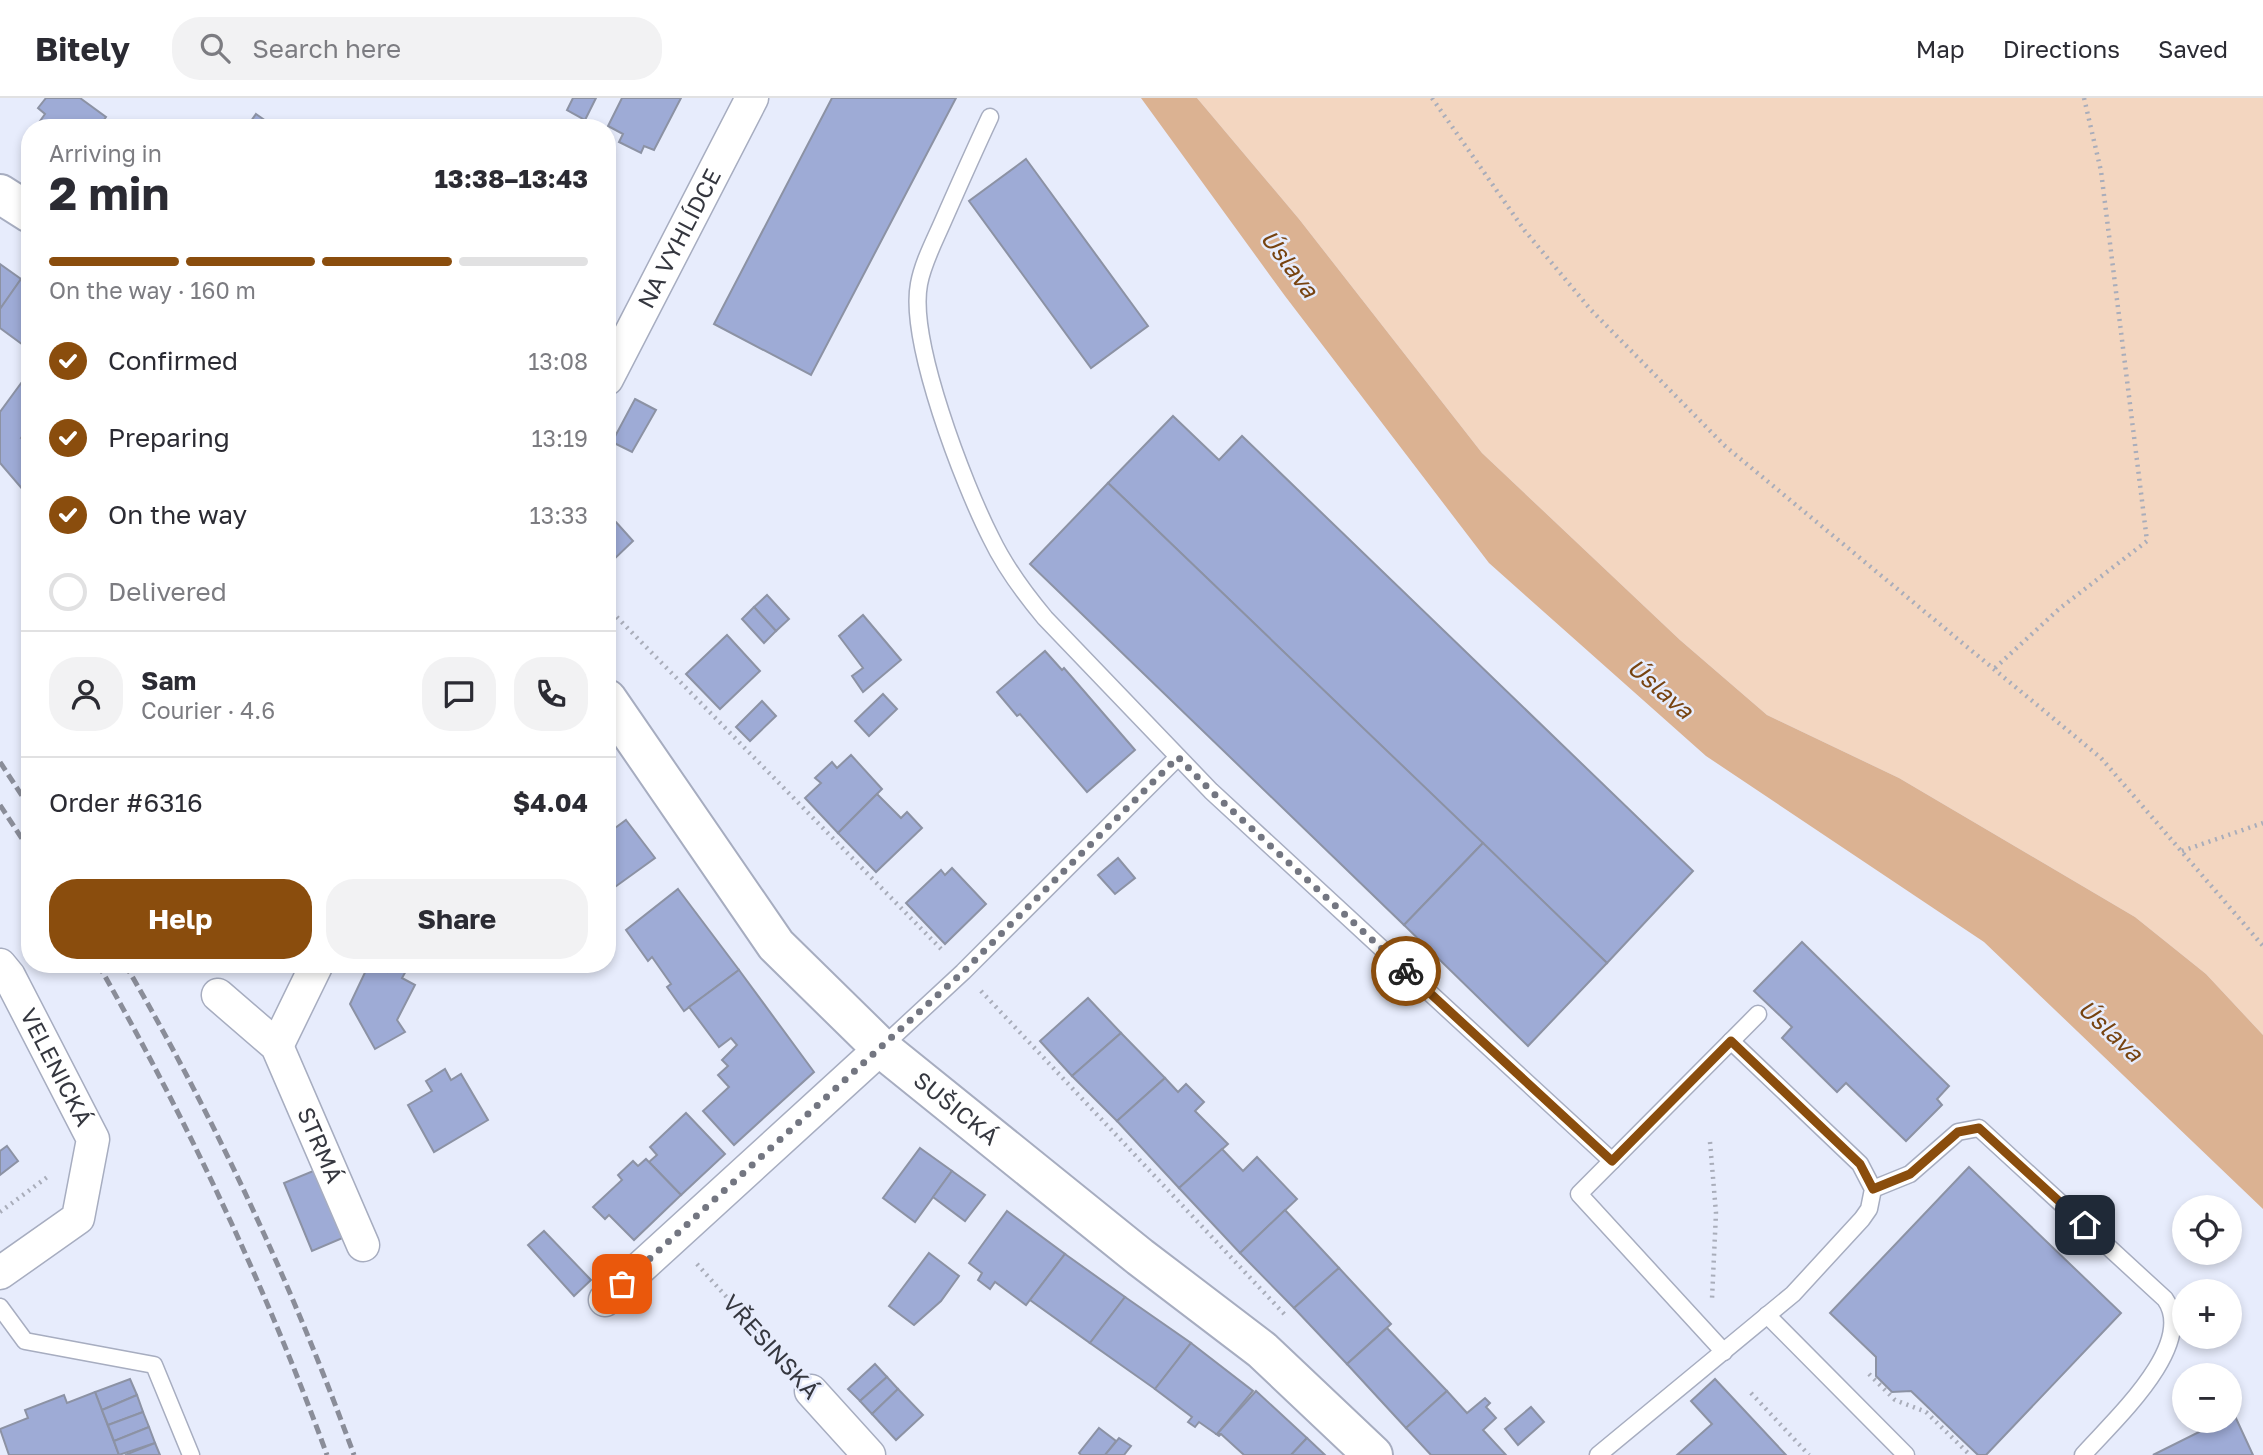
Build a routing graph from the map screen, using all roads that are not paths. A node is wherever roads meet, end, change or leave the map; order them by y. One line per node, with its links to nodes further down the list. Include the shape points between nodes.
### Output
1 (752, 98): 5 (street, NA VYHLÍDCE)
2 (990, 117): 7 (lane, via 919,284 917,322 937,397 991,540 1023,592)
3 (0, 194): 4 (street)
4 (21, 207)
5 (616, 362)
6 (616, 712): 14 (street, SUŠICKÁ, via 776,945)
7 (1178, 757): 14 (lane); 15 (lane)
8 (0, 965): 18 (street, VELENICKÁ, via 88,1128 92,1144 78,1218)
9 (313, 973): 13 (street)
10 (218, 995): 13 (street, STRMÁ)
11 (1758, 1014): 12 (lane)
12 (1731, 1041): 15 (lane); 16 (lane, via 1860,1164)
13 (277, 1046): 17 (street, STRMÁ)
14 (881, 1048): 19 (street); 26 (street, SUŠICKÁ, via 1262,1350)
15 (1612, 1161): 22 (lane, via 1579,1194)
16 (1873, 1189): 21 (lane, via 1862,1219 1793,1294); 29 (lane, via 1910,1174 1958,1132 1979,1128 2165,1299 2174,1317 2168,1346 2143,1387)
17 (363, 1245)
18 (0, 1273)
19 (605, 1300)
20 (0, 1307): 24 (lane, via 25,1341 154,1365)
21 (1767, 1315): 22 (lane); 28 (lane)
22 (1724, 1352): 27 (lane)
23 (811, 1391): 25 (street, VŘESINSKÁ)
24 (191, 1455)
25 (869, 1455)
26 (1373, 1455)
27 (1598, 1455)
28 (1906, 1455)
29 (2083, 1455)

